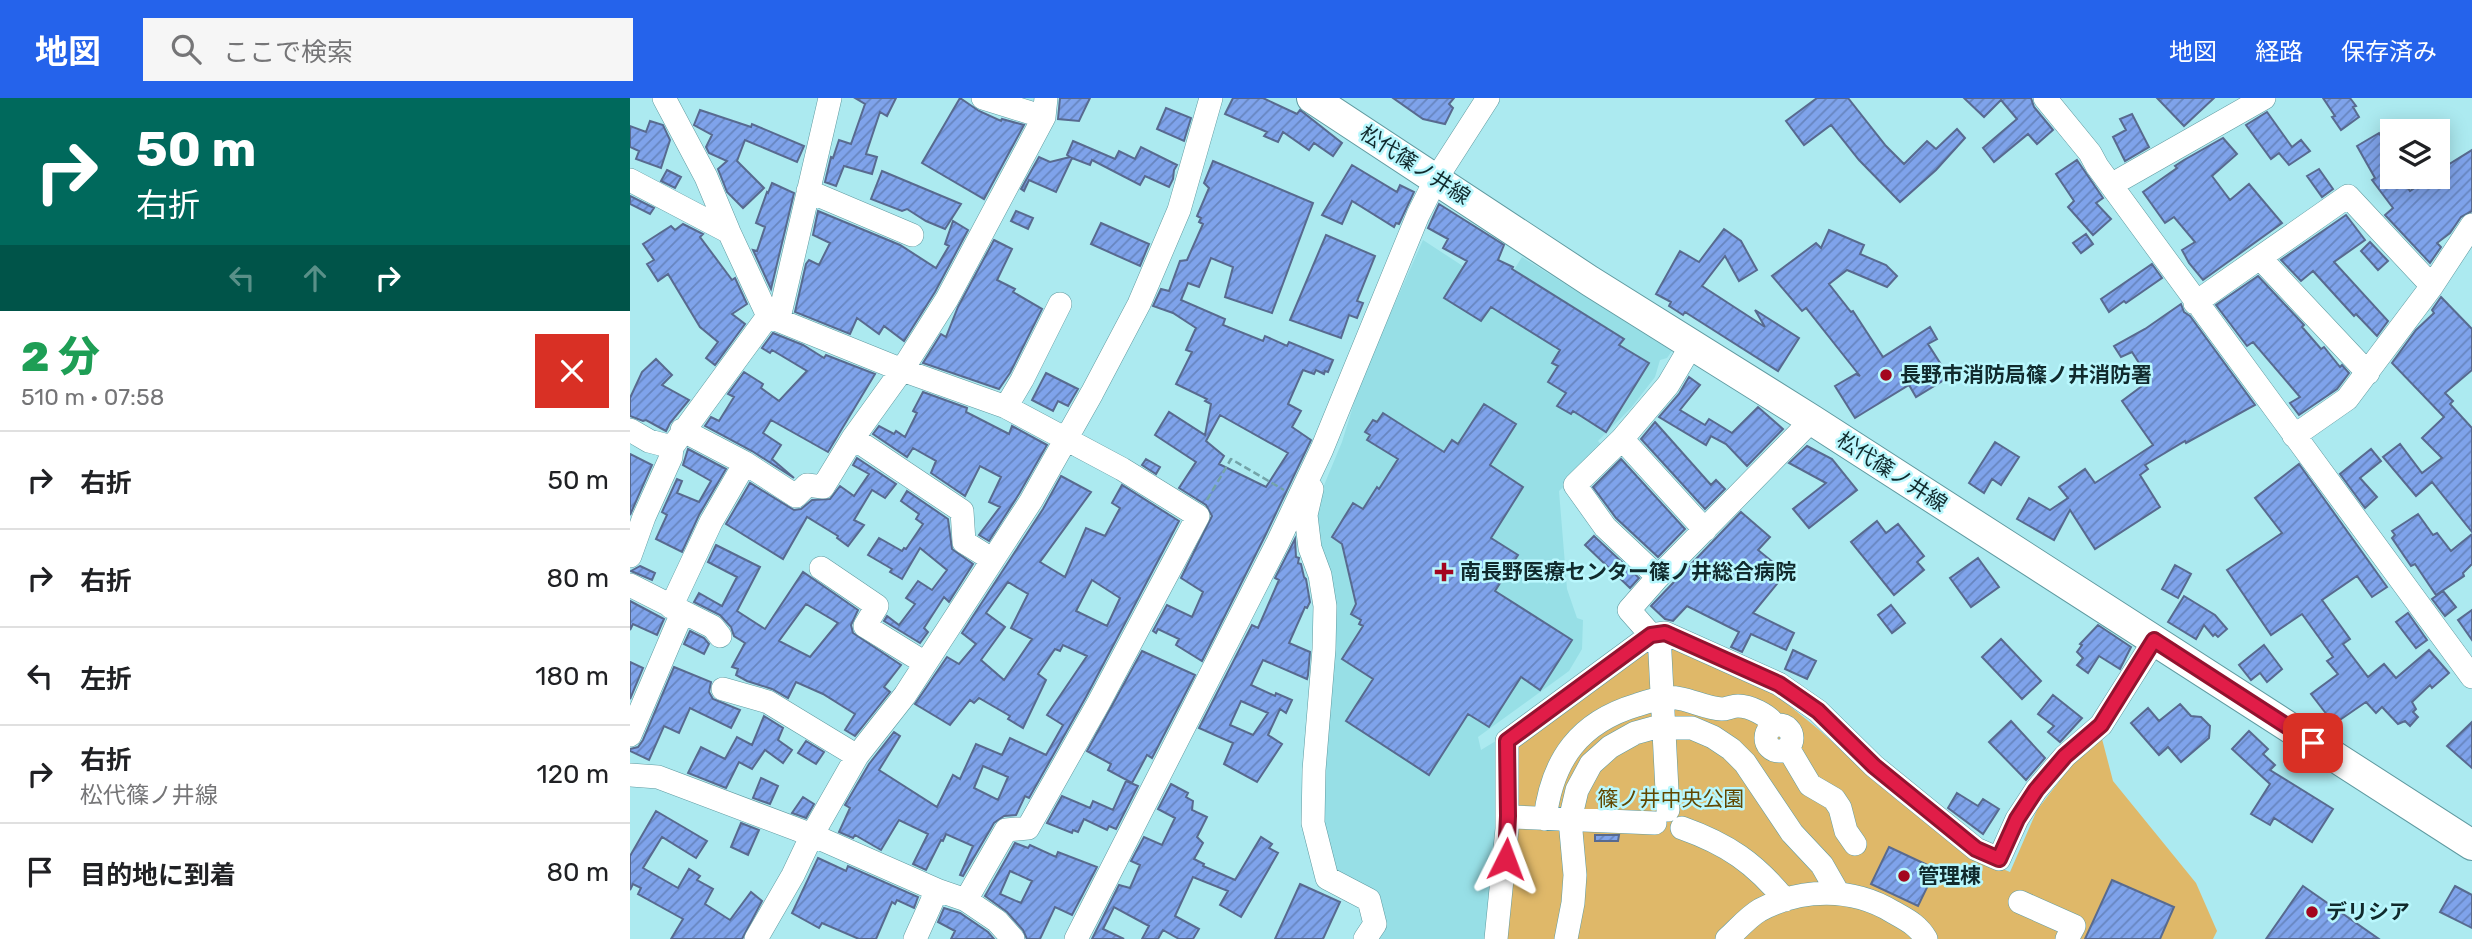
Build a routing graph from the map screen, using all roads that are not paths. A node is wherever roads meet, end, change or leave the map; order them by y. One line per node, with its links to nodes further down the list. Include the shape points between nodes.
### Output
1 (664, 98): 15 (street)
2 (830, 98): 13 (street)
3 (983, 98): 9 (street)
4 (1211, 98): 32 (street, via 1179,210 1139,304)
5 (1312, 98): 10 (main road, 松代篠ノ井線)
6 (1488, 98): 10 (street)
7 (2045, 98): 12 (street)
8 (2264, 98): 12 (street)
9 (1045, 108): 23 (street, via 947,299)
10 (1436, 179): 22 (main road, 松代篠ノ井線); 33 (street)
11 (630, 180): 15 (street)
12 (2111, 185): 19 (street)
13 (808, 191): 16 (street); 21 (street)
14 (2472, 225): 18 (street)
15 (729, 232): 21 (street)
16 (912, 235)
17 (2260, 258): 18 (street, via 2348,196); 19 (street); 24 (street)
18 (2432, 286): 24 (street)
19 (2195, 303): 28 (street)
20 (1060, 304): 25 (street)
21 (774, 317): 23 (street); 29 (street)
22 (1691, 346): 26 (main road, 松代篠ノ井線); 31 (street, via 1668,385)
23 (902, 370): 25 (street); 30 (street)
24 (2368, 373): 28 (street, via 2347,399)
25 (1006, 407): 32 (street)
26 (1812, 420): 35 (street); 44 (main road, 松代篠ノ井線)
27 (630, 430): 29 (street, via 649,441)
28 (2294, 436): 46 (street)
29 (677, 438): 34 (street); 36 (street)
30 (853, 438): 34 (street, via 823,487 807,485 796,496); 37 (street, via 962,511 964,542)
31 (1622, 439): 35 (street); 39 (street, via 1574,485 1605,527)
32 (1066, 440): 37 (street); 62 (street, via 1122,468 1198,516 1028,828 1006,830)
33 (1322, 449): 69 (street); 70 (street, via 1306,515 1325,606 1313,823 1327,878 1369,900 1375,924)
34 (745, 463): 41 (street, via 711,522)
35 (1705, 530): 39 (street)
36 (630, 556)
37 (993, 561): 45 (street)
38 (821, 568): 45 (street, via 877,606 865,626)
39 (1658, 577): 42 (street, via 1629,610)
40 (630, 585): 41 (street)
41 (677, 610): 43 (street, via 713,627); 50 (street)
42 (1655, 635): 44 (street, via 1665,633 1779,684 1818,711 1874,766 1976,849 1999,859 2036,790 2065,756 2101,725); 48 (street); 71 (street, via 1507,741 1508,816)
43 (720, 636)
44 (2154, 640): 59 (main road, 松代篠ノ井線)
45 (925, 663): 51 (street)
46 (2472, 677)
47 (723, 688): 51 (street, via 768,702)
48 (1663, 698): 49 (street); 54 (street, via 1621,710 1589,727 1562,762); 58 (street, via 1684,698 1723,709 1754,709 1775,725 1790,729 1788,748 1810,785 1834,799)
49 (1664, 727): 55 (street, via 1635,733 1600,755 1577,790); 56 (street); 61 (street, via 1692,728 1731,749 1792,833 1822,864)
50 (630, 735)
51 (857, 756): 57 (street)
52 (630, 775): 57 (street, via 658,777)
53 (1513, 817): 54 (street)
54 (1545, 818): 55 (street)
55 (1570, 820): 56 (street); 72 (street, via 1575,875)
56 (1668, 820): 63 (street, via 1729,848 1752,864)
57 (812, 835): 60 (street); 66 (street)
58 (1855, 844)
59 (2472, 845)
60 (937, 890): 62 (street); 67 (street)
61 (1838, 892): 63 (street); 65 (street, via 1882,905)
62 (967, 900): 68 (street)
63 (1786, 900): 73 (street, via 1757,911)
64 (2020, 902): 75 (street, via 2074,926)
65 (1923, 934): 74 (street)
66 (756, 939)
67 (915, 939)
68 (1013, 939)
69 (1076, 939)
70 (1365, 939)
71 (1496, 939)
72 (1566, 939)
73 (1727, 939)
74 (1944, 939)
75 (2067, 939)

